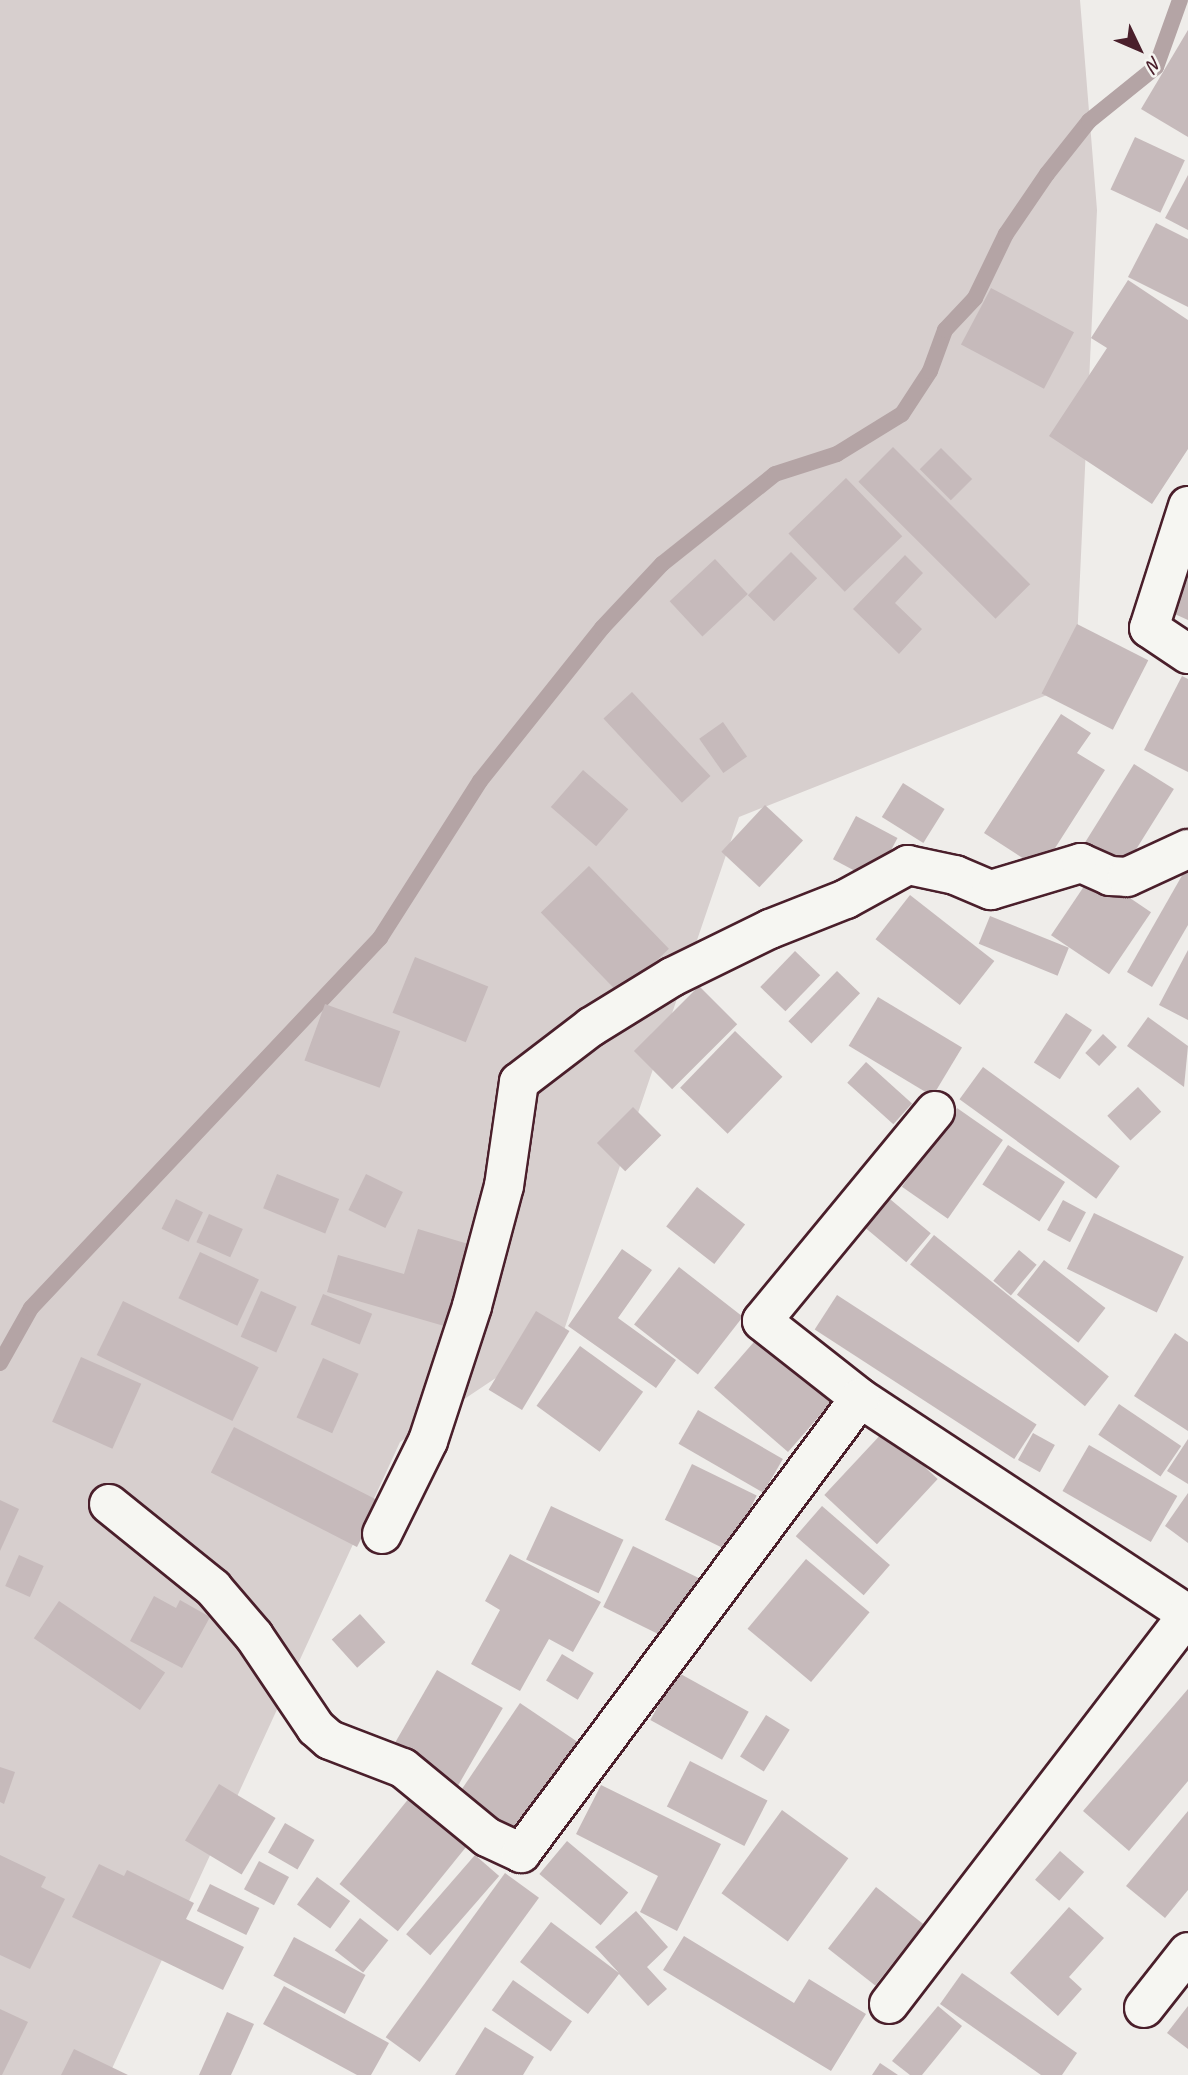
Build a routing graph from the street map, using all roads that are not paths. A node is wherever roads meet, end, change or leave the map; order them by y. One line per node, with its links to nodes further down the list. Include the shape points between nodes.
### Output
1 (1188, 506): 2 (street, via 1149,628)
2 (1188, 654)
3 (1188, 849): 7 (street, via 1127,877 1110,876 1081,863 991,891 955,875 908,865 846,899 770,929 672,977 592,1027 519,1082 504,1186 472,1306 428,1441)
4 (935, 1111): 5 (street, via 762,1321)
5 (860, 1398): 6 (street, via 521,1853 487,1837 403,1768 330,1740 316,1728 254,1636 213,1588); 8 (street)
6 (108, 1504)
7 (382, 1534)
8 (1188, 1614): 10 (street)
9 (1188, 1952): 11 (street)
10 (889, 2004)
11 (1144, 2008)

